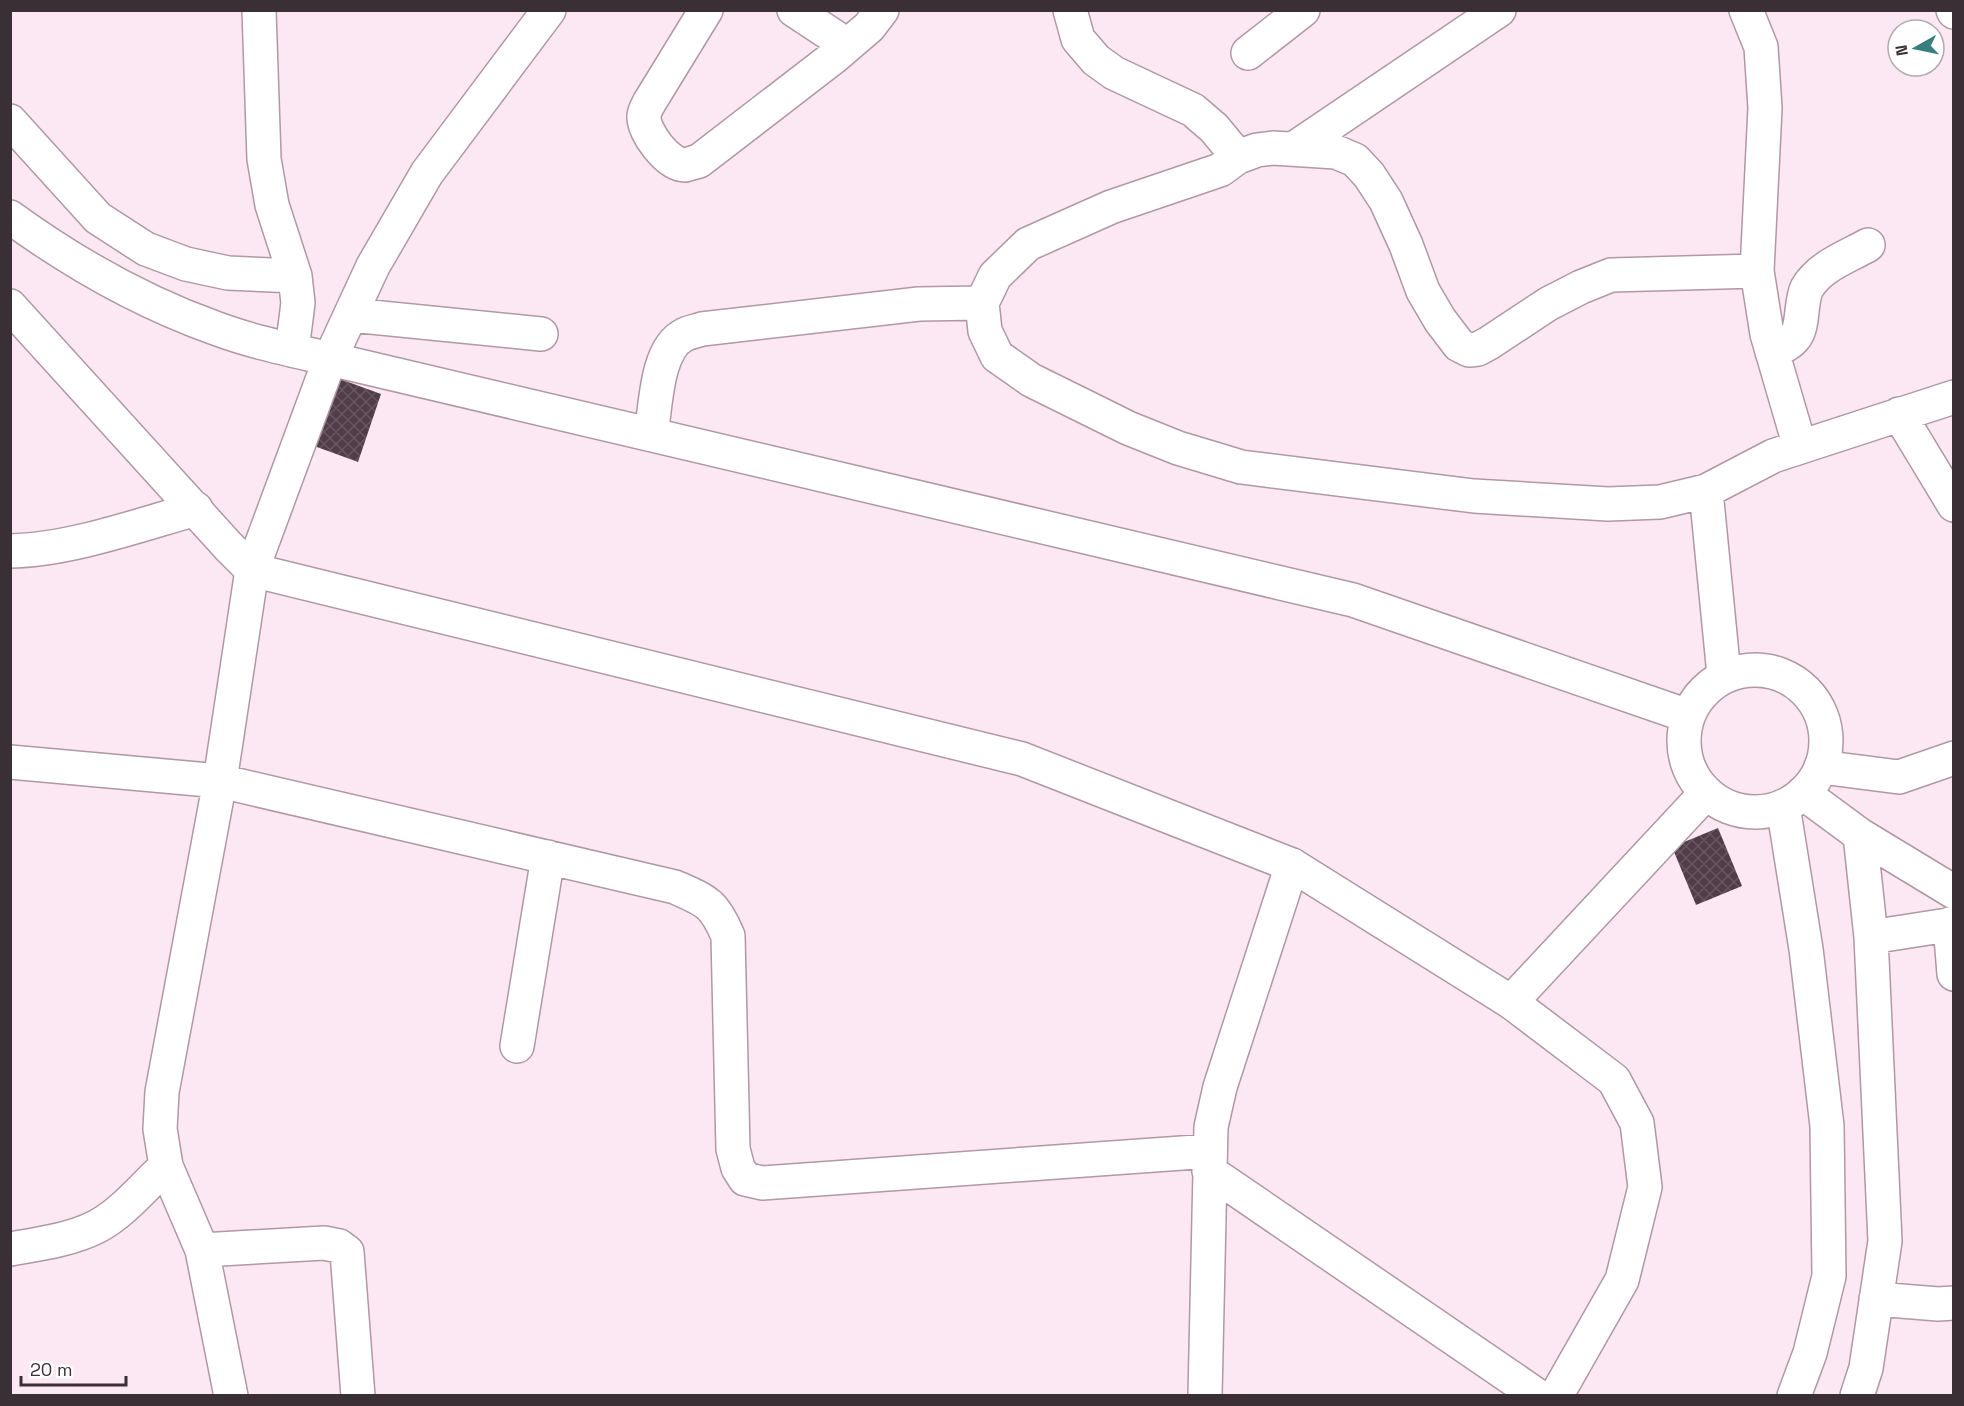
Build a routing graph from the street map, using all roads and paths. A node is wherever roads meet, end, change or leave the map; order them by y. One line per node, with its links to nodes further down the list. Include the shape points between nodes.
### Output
1 (259, 10): 18 (street, via 264,159 272,205)
2 (549, 10): 21 (street, via 427,173)
3 (706, 10): 10 (street, via 644,116 646,129 667,157 685,165 699,161)
4 (794, 10): 10 (street)
5 (882, 10): 10 (street)
6 (1070, 10): 14 (street, via 1078,39 1096,60 1114,73 1193,110)
7 (1303, 10): 11 (street)
8 (1499, 10): 13 (street)
9 (1746, 10): 17 (street, via 1761,47 1765,108)
10 (848, 45)
11 (1248, 53)
12 (10, 121): 18 (street, via 98,218 146,249 186,264 228,273)
13 (1295, 148): 14 (street, via 1257,150); 17 (street, via 1336,152 1354,160 1369,175 1390,210 1423,291 1459,345 1469,350 1489,343 1572,291 1611,275)
14 (1238, 157): 19 (street, via 1220,170 1111,207 1028,243 995,276)
15 (11, 219): 23 (street, via 83,265 157,305 216,329)
16 (1868, 245): 24 (street, via 1817,275 1803,296 1797,335)
17 (1756, 271): 24 (street)
18 (295, 276): 23 (street, via 298,303)
19 (982, 303): 28 (street, via 919,304 702,329 683,335 663,360); 30 (street, via 985,331 997,356 1031,380 1128,428 1241,467 1474,496 1608,504 1660,502)
20 (10, 306): 32 (street)
21 (351, 315): 22 (street); 25 (street)
22 (541, 334)
23 (292, 350): 25 (street)
24 (1772, 352): 29 (street)
25 (330, 359): 28 (street); 34 (street)
26 (1953, 397): 27 (street)
27 (1899, 414): 29 (street); 31 (street)
28 (651, 434): 36 (street, via 1353,600)
29 (1800, 447): 30 (street, via 1773,456)
30 (1706, 491): 35 (street)
31 (1953, 505)
32 (196, 509): 33 (street, via 66,544); 34 (street)
33 (10, 551)
34 (252, 570): 40 (street); 45 (street, via 1022,759)
35 (1724, 675): 36 (street, via 1696,700); 39 (street, via 1753,669 1779,673 1802,686 1820,711 1826,738)
36 (1688, 716): 41 (street, via 1684,742 1690,770)
37 (1953, 758): 39 (street, via 1899,777)
38 (10, 762): 40 (street)
39 (1821, 767): 42 (street, via 1813,783)
40 (220, 782): 44 (street); 53 (street, via 162,1092 160,1129)
41 (1706, 793): 42 (street, via 1730,807 1758,812); 50 (street)
42 (1793, 800): 43 (street); 63 (street, via 1827,1126 1829,1276 1810,1353)
43 (1860, 835): 46 (street); 48 (street)
44 (548, 857): 51 (street); 52 (street, via 675,886 701,898 718,914 728,936 733,1149 745,1179 762,1183)
45 (1292, 865): 50 (street); 52 (street, via 1220,1088 1211,1127)
46 (1953, 892)
47 (1952, 924): 48 (street); 49 (street)
48 (1871, 937): 56 (street, via 1885,1241)
49 (1953, 974)
50 (1511, 1002): 62 (street, via 1614,1080 1637,1124 1645,1187 1622,1280)
51 (517, 1047)
52 (1210, 1161): 60 (street); 61 (street)
53 (166, 1166): 54 (street, via 95,1228); 55 (street)
54 (10, 1249)
55 (202, 1250): 58 (street); 59 (street, via 324,1243 347,1252)
56 (1876, 1299): 57 (street); 64 (street, via 1866,1368)
57 (1953, 1303)
58 (231, 1395)
59 (358, 1395)
60 (1205, 1395)
61 (1538, 1395)
62 (1556, 1395)
63 (1794, 1395)
64 (1857, 1395)

